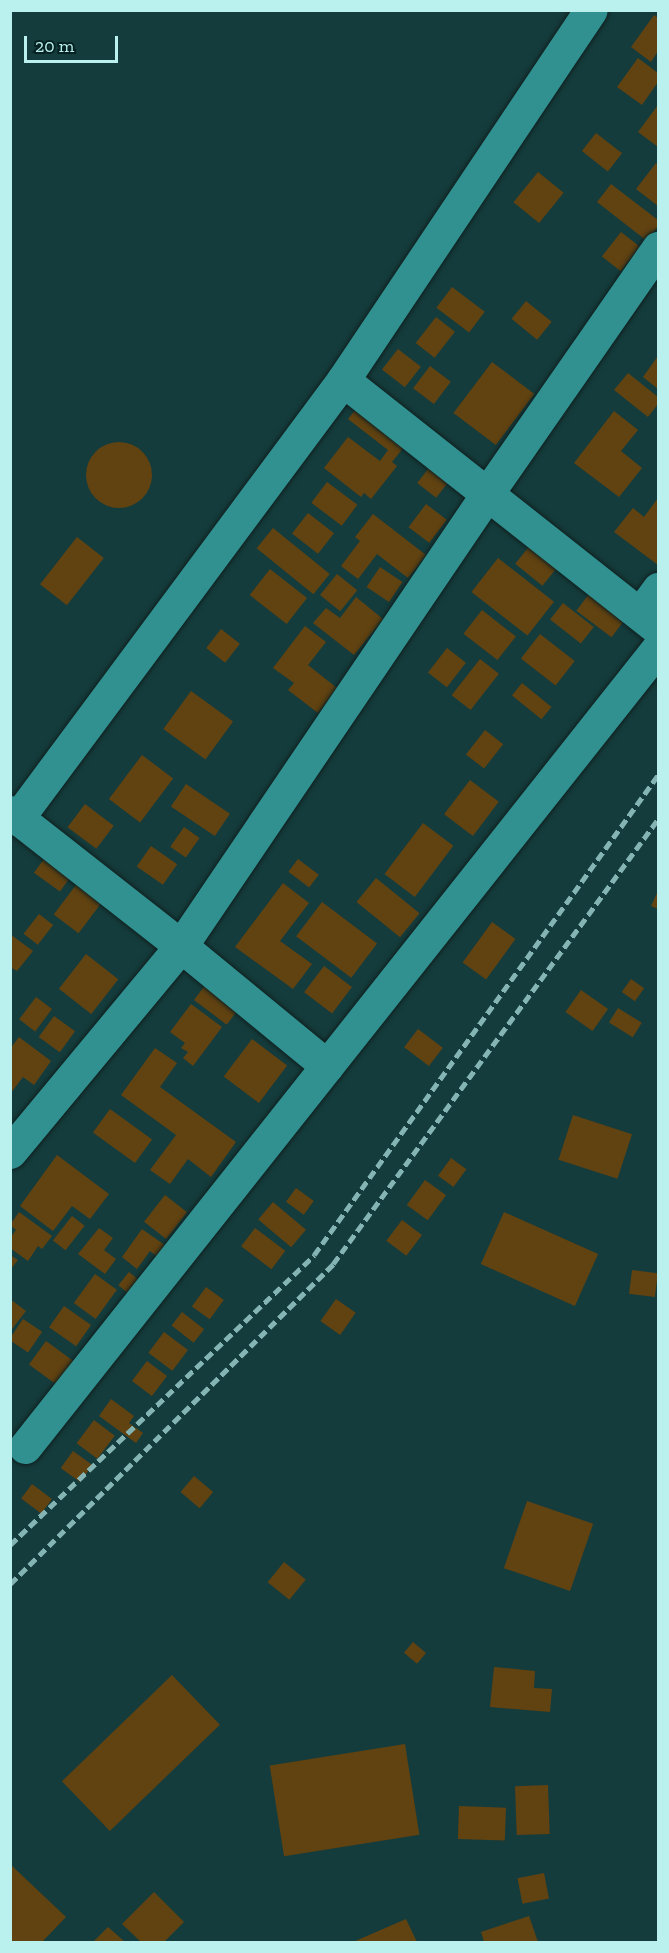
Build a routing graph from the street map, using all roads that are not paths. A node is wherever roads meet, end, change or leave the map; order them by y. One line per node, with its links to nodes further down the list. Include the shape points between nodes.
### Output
1 (591, 10): 3 (street)
2 (658, 248): 4 (street)
3 (343, 380): 4 (street); 7 (street)
4 (488, 494): 5 (street); 8 (street)
5 (652, 611)
6 (658, 648): 9 (street)
7 (14, 815): 8 (street)
8 (181, 946): 9 (street); 10 (street)
9 (327, 1066): 11 (street)
10 (10, 1152)
11 (26, 1448)

